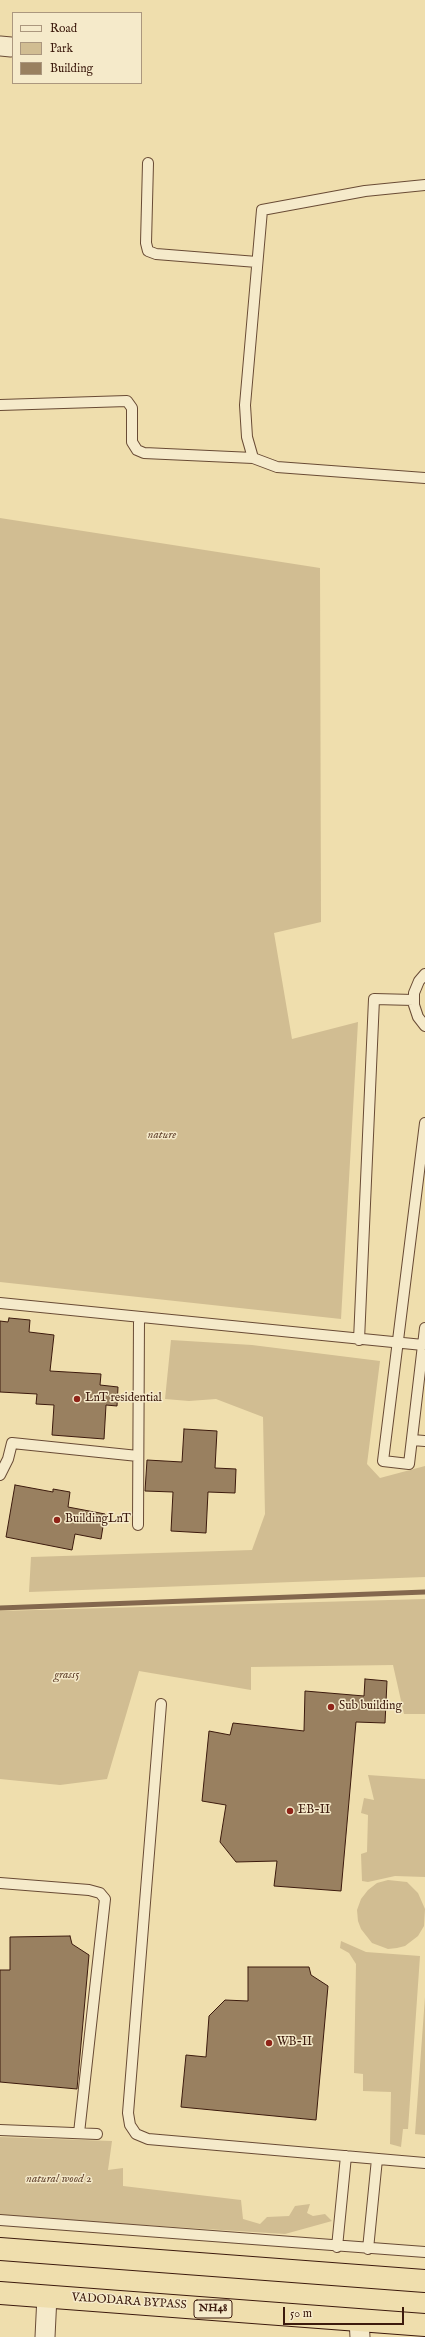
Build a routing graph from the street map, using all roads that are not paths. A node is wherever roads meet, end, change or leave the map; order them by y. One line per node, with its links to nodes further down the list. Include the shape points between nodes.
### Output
1 (148, 163): 3 (lane, via 148,251 156,254)
2 (425, 185): 3 (lane, via 365,191 262,210)
3 (257, 262): 5 (lane, via 245,405 247,437)
4 (0, 405): 5 (lane, via 127,401 132,408 132,442 137,450 144,453)
5 (253, 458): 6 (lane, via 277,467)
6 (425, 478)
7 (425, 974): 8 (lane, via 419,981)
8 (414, 1000): 9 (lane, via 418,1017); 14 (lane, via 374,999)
9 (425, 1026)
10 (425, 1123): 15 (lane)
11 (0, 1303): 12 (lane)
12 (139, 1318): 14 (lane); 19 (lane)
13 (425, 1328): 16 (lane)
14 (359, 1340): 15 (lane)
15 (397, 1344): 16 (lane); 17 (lane, via 383,1461 409,1464)
16 (423, 1345): 17 (lane)
17 (412, 1440): 18 (lane)
18 (425, 1441)
19 (138, 1456): 20 (lane, via 12,1443); 21 (lane)
20 (0, 1475)
21 (138, 1525)
22 (161, 1704): 27 (lane, via 128,2113 130,2125 136,2134 148,2139)
23 (0, 1883): 25 (lane, via 88,1890 100,1893 105,1899)
24 (0, 2130): 25 (lane)
25 (79, 2133): 26 (lane)
26 (97, 2134)
27 (346, 2156): 28 (lane); 31 (lane)
28 (377, 2159): 29 (lane); 33 (lane)
29 (425, 2163)
30 (0, 2220): 31 (lane)
31 (337, 2247): 33 (lane)
32 (0, 2249): 35 (highway)
33 (368, 2249): 34 (lane)
34 (425, 2252)
35 (425, 2281)
36 (0, 2293): 37 (highway, VADODARA BYPASS / NH48)
37 (47, 2296): 39 (highway, VADODARA BYPASS / NH48); 40 (street)
38 (425, 2325): 39 (highway, VADODARA BYPASS / NH48)
39 (360, 2328)
40 (45, 2337)

